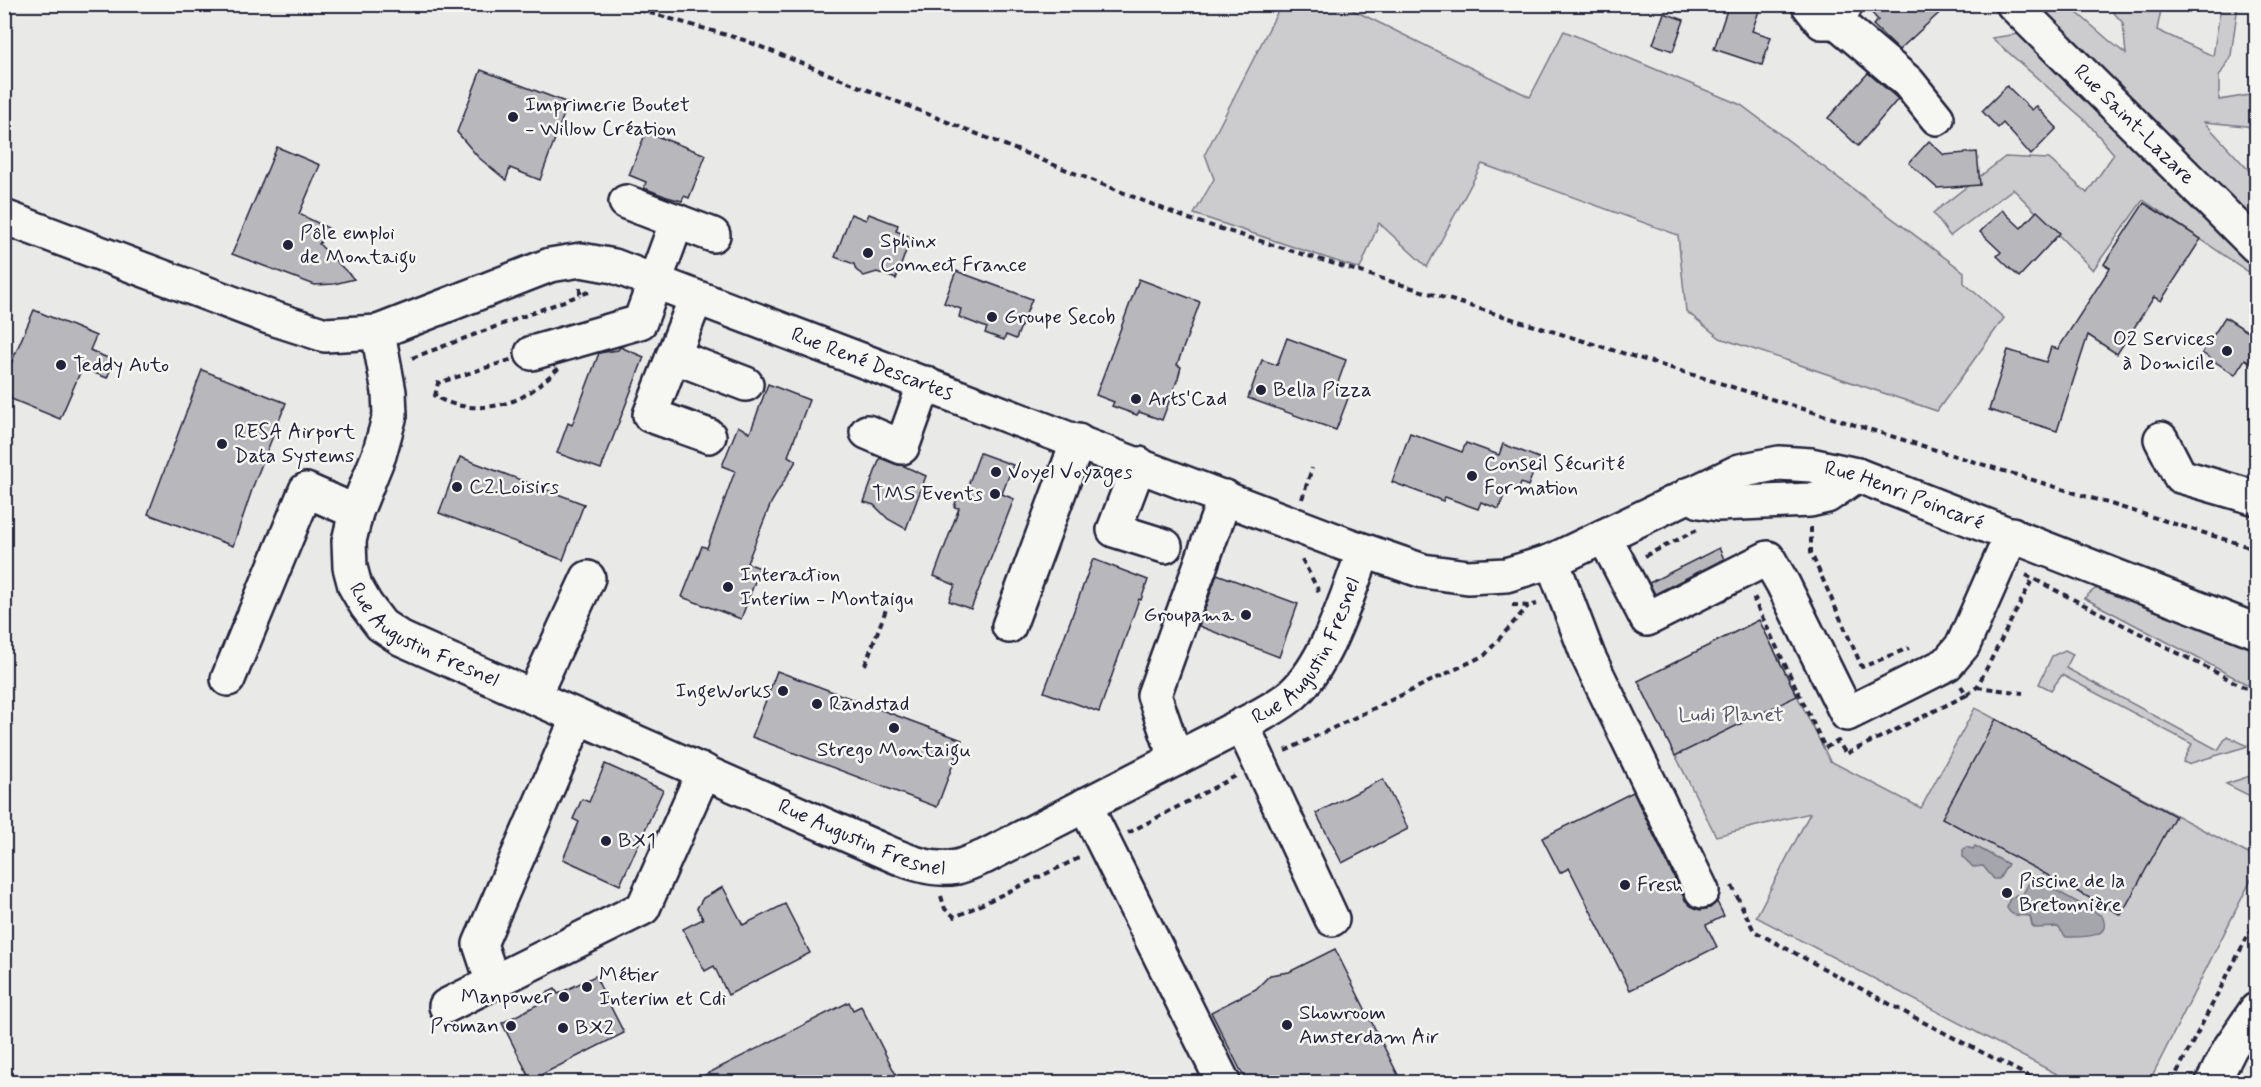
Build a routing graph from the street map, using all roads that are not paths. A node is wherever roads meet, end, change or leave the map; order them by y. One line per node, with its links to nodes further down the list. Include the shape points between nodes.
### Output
1 (1808, 4): 3 (street, via 1822,22)
2 (2013, 4): 9 (street, Rue Saint-Lazare)
3 (1842, 13): 4 (street)
4 (1937, 118)
5 (626, 202): 7 (street)
6 (4, 217): 12 (street, Rue René Descartes, via 299,328 325,335)
7 (677, 221): 8 (street); 10 (street)
8 (713, 235)
9 (2256, 246)
10 (655, 282): 11 (street, Rue René Descartes); 12 (street, Rue René Descartes, via 614,266 581,260 550,265); 13 (street, via 640,322)
11 (696, 298): 14 (street); 15 (street, Rue René Descartes)
12 (378, 332): 24 (street, Rue Augustin Fresnel, via 390,415)
13 (532, 352)
14 (673, 356): 16 (street); 18 (street, via 650,415)
15 (925, 383): 17 (street, via 902,447); 20 (street, Rue René Descartes)
16 (746, 384)
17 (867, 432)
18 (709, 436)
19 (2161, 439): 23 (street, via 2180,476)
20 (1078, 441): 21 (street, Rue René Descartes); 31 (street)
21 (1138, 464): 22 (street, Rue René Descartes); 27 (street, via 1114,530)
22 (1225, 497): 28 (street, Rue René Descartes); 37 (street, via 1154,695)
23 (2256, 498)
24 (356, 512): 33 (street, via 306,490); 34 (street, Rue Augustin Fresnel, via 349,541 350,567 355,586 381,625 402,639)
25 (2012, 534): 26 (street, Rue Henri Poincaré, via 1857,475 1779,463 1740,471); 26 (street, via 1963,645 1947,664 1847,714 1768,558 1647,619); 32 (street, Rue Henri Poincaré)
26 (1604, 536): 29 (street, Rue Henri Poincaré)
27 (1165, 546)
28 (1364, 551): 29 (street, Rue Augustin Fresnel, via 1423,571 1468,576 1506,575); 36 (street, Rue Augustin Fresnel, via 1323,654 1306,679 1271,710)
29 (1551, 561): 40 (street, via 1588,656)
30 (588, 578): 34 (street)
31 (1010, 626)
32 (2256, 631)
33 (228, 679)
34 (533, 697): 35 (street, Rue Augustin Fresnel)
35 (578, 717): 38 (street, Rue Augustin Fresnel); 42 (street, via 480,944)
36 (1242, 725): 37 (street, Rue Augustin Fresnel); 41 (street)
37 (1176, 759): 39 (street, Rue Augustin Fresnel)
38 (704, 771): 39 (street, Rue Augustin Fresnel, via 870,845 933,868 956,867 984,857); 42 (street, via 643,908)
39 (1085, 806): 45 (street)
40 (1716, 886)
41 (1332, 919)
42 (494, 983): 43 (street)
43 (446, 1006)
44 (2256, 1010): 46 (street, via 2230,1048)
45 (1223, 1083)
46 (2213, 1083)

